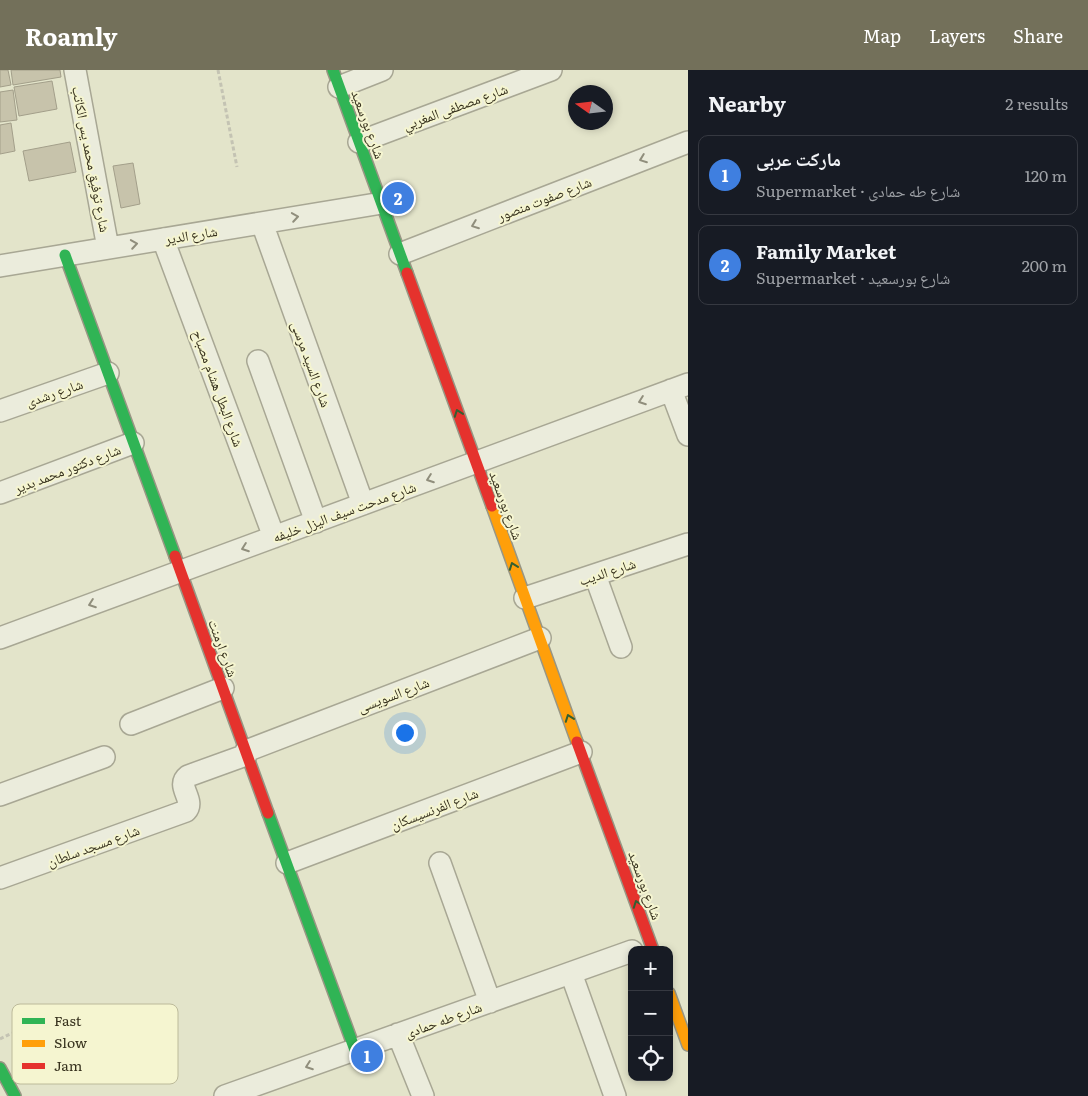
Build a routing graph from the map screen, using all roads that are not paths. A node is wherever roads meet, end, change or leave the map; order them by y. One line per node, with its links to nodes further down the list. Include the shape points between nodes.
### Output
1 (75, 70): 10 (street, شارع توفيق محمد يس الكاتب)
2 (382, 70): 4 (street)
3 (551, 70): 5 (street, شارع مصطفى المغربي)
4 (336, 78): 5 (main road, شارع بورسعيد)
5 (359, 142): 7 (main road, شارع بورسعيد)
6 (688, 142): 11 (street, شارع صفوت منصور, one-way to 11)
7 (382, 203): 8 (street, شارع الدير, one-way to 7); 11 (main road, شارع بورسعيد)
8 (262, 223): 9 (street, شارع الدير); 22 (street, شارع السيد مرسى)
9 (163, 239): 10 (street, شارع الدير, one-way to 9); 24 (street, شارع البطل هشام مصباح)
10 (108, 248): 12 (street, شارع الدير)
11 (400, 254): 20 (main road, شارع بورسعيد, one-way to 11)
12 (65, 255): 13 (street, شارع الدير); 15 (main road, شارع ارمنت)
13 (0, 266)
14 (258, 361): 23 (street)
15 (108, 373): 17 (street, شارع رشدى); 19 (main road, شارع ارمنت)
16 (680, 387): 18 (street); 20 (street, شارع مدحت سيف اليزل خليفه, one-way to 20)
17 (0, 411)
18 (688, 435)
19 (133, 442): 21 (street, شارع دكتور محمد بدير); 26 (main road, شارع ارمنت)
20 (476, 462): 22 (street, شارع مدحت سيف اليزل خليفه, one-way to 22); 28 (main road, شارع بورسعيد, one-way to 20)
21 (0, 493)
22 (363, 504): 23 (street, شارع مدحت سيف اليزل خليفه)
23 (316, 522): 24 (street, شارع مدحت سيف اليزل خليفه)
24 (274, 537): 26 (street, شارع مدحت سيف اليزل خليفه, one-way to 26)
25 (688, 544): 27 (street, شارع الديب)
26 (180, 572): 29 (street, شارع مدحت سيف اليزل خليفه, one-way to 29); 32 (main road, شارع ارمنت)
27 (595, 575): 28 (street, شارع الديب); 31 (street)
28 (525, 598): 30 (main road, شارع بورسعيد)
29 (0, 638)
30 (540, 638): 34 (main road, شارع بورسعيد, one-way to 30); 35 (street, شارع السويسى)
31 (621, 647)
32 (223, 688): 33 (street); 35 (main road, شارع ارمنت)
33 (131, 724)
34 (581, 752): 39 (street, شارع الفرنسيسكان); 42 (main road, شارع بورسعيد, one-way to 34)
35 (246, 753): 38 (street, شارع السويسى, via 184,779 190,804); 39 (main road, شارع ارمنت)
36 (104, 757): 37 (street)
37 (0, 795)
38 (186, 811): 41 (street, شارع مسجد سلطان)
39 (286, 863): 49 (main road, شارع ارمنت)
40 (440, 863): 45 (street)
41 (0, 878)
42 (642, 946)
43 (628, 954): 44 (street, شارع طه حمادى)
44 (571, 973): 45 (street, شارع طه حمادى); 54 (street)
45 (490, 1002): 47 (street, شارع طه حمادى)
46 (673, 1004): 48 (main road)
47 (398, 1034): 49 (street, شارع طه حمادى); 53 (street)
48 (688, 1045)
49 (355, 1050): 52 (street, شارع طه حمادى, one-way to 52)
50 (0, 1068): 51 (main road)
51 (16, 1096)
52 (225, 1096)
53 (423, 1096)
54 (615, 1096)

